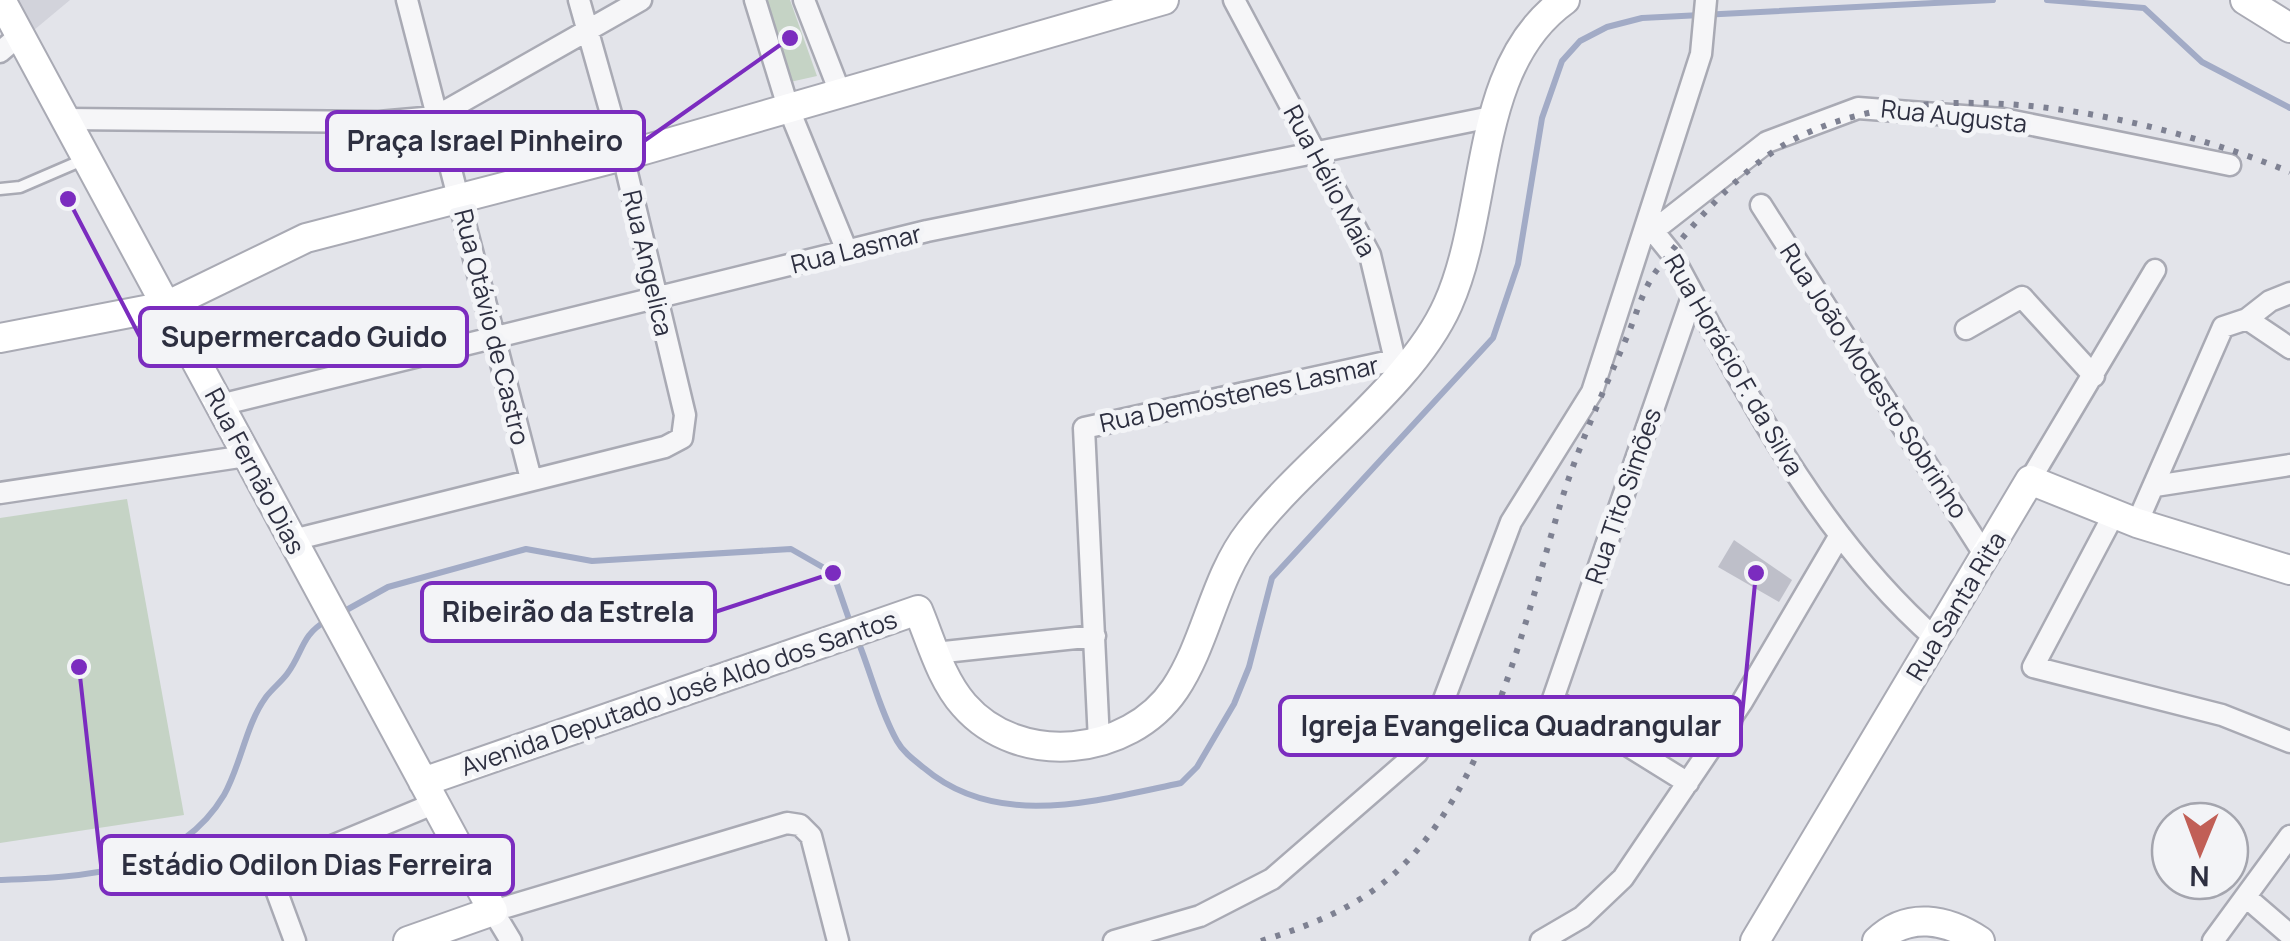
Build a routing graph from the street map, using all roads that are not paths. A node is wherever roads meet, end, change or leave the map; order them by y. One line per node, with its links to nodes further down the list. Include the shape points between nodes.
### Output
1 (1, 0): 14 (street, Rua Fernão Dias)
2 (407, 0): 18 (street, Rua Otávio de Castro)
3 (579, 0): 13 (street, Rua Angelica)
4 (641, 0): 13 (street)
5 (755, 0): 16 (street)
6 (804, 0): 15 (street)
7 (1164, 0): 15 (street)
8 (1234, 0): 20 (street, Rua Hélio Maia)
9 (1565, 0): 17 (street, Avenida Deputado José Aldo dos Santos, via 1533,27)
10 (1706, 0): 27 (street, via 1701,54)
11 (2245, 0): 12 (street)
12 (2290, 28)
13 (587, 30): 18 (street); 21 (street, Rua Angelica)
14 (10, 43): 19 (street, Rua Fernão Dias)
15 (841, 95): 16 (street)
16 (788, 107): 21 (street); 28 (street)
17 (1496, 116): 20 (street, Rua Lasmar); 39 (street, Avenida Deputado José Aldo dos Santos, via 1449,303 1436,328)
18 (435, 117): 19 (street); 25 (street, Rua Otávio de Castro)
19 (66, 119): 22 (street, Rua Fernão Dias)
20 (1317, 155): 28 (street, Rua Lasmar); 39 (street, Rua Hélio Maia, via 1378,276)
21 (623, 156): 25 (street); 32 (street, Rua Angelica)
22 (86, 158): 24 (lane); 33 (street, Rua Fernão Dias)
23 (2230, 165): 27 (street, Rua Augusta, via 2003,118 1858,108 1766,142 1662,224)
24 (0, 189)
25 (460, 197): 33 (street, via 306,238); 37 (street, Rua Otávio de Castro)
26 (1761, 205): 51 (street, Rua João Modesto Sobrinho)
27 (1649, 226): 31 (street, Rua Horácio F. da Silva); 70 (street, via 1592,392 1511,522 1440,710 1417,753 1272,878 1200,916)
28 (847, 251): 32 (street, Rua Lasmar)
29 (2155, 270): 40 (street, Rua Santa Rita)
30 (2290, 293): 34 (street)
31 (1693, 294): 49 (street, Rua Horácio F. da Silva, via 1774,442); 58 (street, Rua Tito Simões, via 1552,699)
32 (657, 301): 37 (street, Rua Lasmar); 44 (street, Rua Angelica, via 684,434 677,442)
33 (166, 306): 36 (street); 41 (street, Rua Fernão Dias)
34 (2247, 319): 38 (street); 46 (street, via 2223,327)
35 (1966, 329): 40 (street, via 2022,298)
36 (0, 338)
37 (492, 340): 41 (street, Rua Lasmar); 44 (street, Rua Otávio de Castro)
38 (2290, 348)
39 (1398, 365): 53 (street, Rua Demóstenes Lasmar, via 1084,428); 56 (street, Avenida Deputado José Aldo dos Santos, via 1247,536 1162,705)
40 (2094, 376): 45 (street, Rua Santa Rita)
41 (220, 405): 42 (street, Rua Fernão Dias)
42 (246, 456): 47 (street); 50 (street, Rua Fernão Dias)
43 (2290, 465): 46 (street)
44 (531, 479): 50 (street)
45 (2030, 480): 48 (street); 51 (street, Rua Santa Rita)
46 (2155, 486): 48 (street)
47 (0, 493)
48 (2126, 518): 52 (street); 57 (street, via 2033,668 2222,715)
49 (1840, 536): 54 (street, Rua Horácio F. da Silva, via 1893,601); 58 (street)
50 (293, 540): 59 (street, Rua Fernão Dias)
51 (1986, 557): 54 (street, Rua Santa Rita)
52 (2290, 570)
53 (1096, 636): 55 (street); 56 (street)
54 (1937, 640): 72 (street, Rua Santa Rita)
55 (935, 652): 56 (street, Avenida Deputado José Aldo dos Santos, via 962,702 995,731 1033,745); 59 (street, Avenida Deputado José Aldo dos Santos, via 918,610)
56 (1099, 742)
57 (2290, 742)
58 (1688, 783): 71 (street, via 1605,898)
59 (428, 793): 64 (street, Rua Fernão Dias); 66 (street, via 280,868 276,888)
60 (2290, 836): 61 (street)
61 (2250, 891)
62 (2250, 900): 65 (street)
63 (2243, 901): 75 (street)
64 (494, 910): 67 (street); 68 (street, Rua Fernão Dias); 69 (street, via 787,822 806,829 814,845)
65 (2290, 935)
66 (295, 941)
67 (408, 941)
68 (511, 941)
69 (838, 941)
70 (1114, 941)
71 (1541, 941)
72 (1755, 941)
73 (1876, 941): 74 (street, via 1892,927 1936,921)
74 (1980, 941)
75 (2213, 941)

